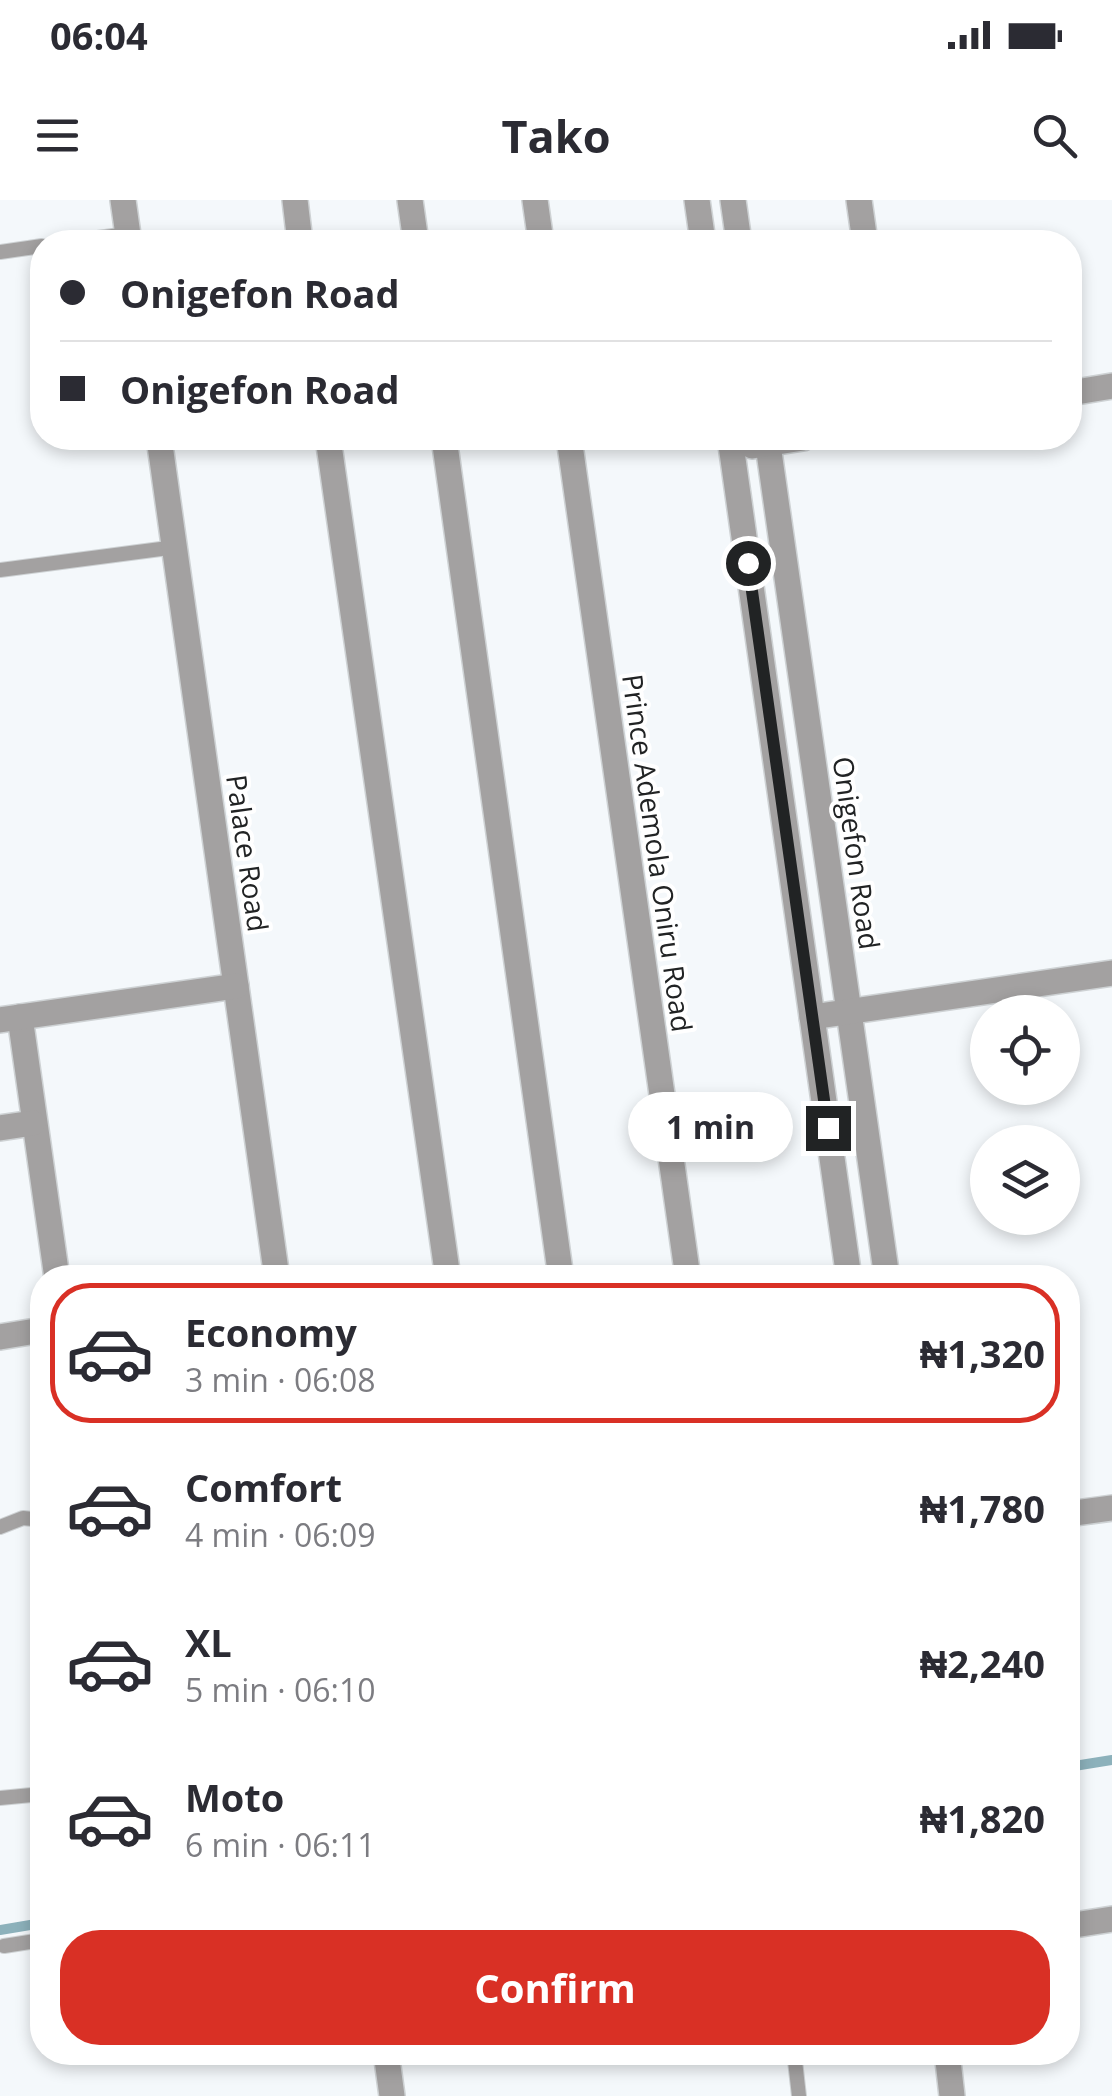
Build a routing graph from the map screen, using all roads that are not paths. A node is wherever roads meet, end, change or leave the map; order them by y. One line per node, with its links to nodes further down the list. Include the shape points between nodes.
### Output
1 (123, 200): 8 (street)
2 (294, 200): 9 (street)
3 (410, 200): 10 (street)
4 (535, 200): 11 (street)
5 (697, 200): 12 (street)
6 (733, 200): 13 (street)
7 (859, 200): 14 (street)
8 (128, 230)
9 (298, 230)
10 (414, 230)
11 (539, 230)
12 (701, 230)
13 (737, 230)
14 (863, 230)
15 (30, 248): 16 (lane)
16 (0, 252)
17 (1112, 386): 18 (street)
18 (1082, 391)
19 (161, 450): 25 (street, Palace Road)
20 (330, 450): 36 (street)
21 (446, 450): 37 (street)
22 (571, 450): 38 (street, Prince Ademola Oniru Road)
23 (732, 450): 30 (street)
24 (769, 450): 29 (street, Onigefon Road)
25 (176, 547): 26 (lane); 28 (street, Palace Road)
26 (0, 570)
27 (1112, 973): 29 (street)
28 (236, 986): 31 (street); 35 (street, Palace Road)
29 (849, 1011): 30 (street); 40 (street, Onigefon Road)
30 (812, 1017): 39 (street)
31 (10, 1019): 32 (street)
32 (33, 1123): 33 (street); 34 (street)
33 (0, 1128)
34 (54, 1265)
35 (275, 1265)
36 (446, 1265)
37 (560, 1265)
38 (686, 1265)
39 (846, 1265)
40 (885, 1265)
41 (30, 1332): 42 (street)
42 (0, 1337)
43 (1112, 1508): 44 (street)
44 (1080, 1512)
45 (30, 1519): 46 (lane)
46 (0, 1527)
47 (30, 1795): 48 (lane)
48 (0, 1798)
49 (1112, 1919): 50 (street)
50 (1080, 1924)
51 (30, 1942): 52 (lane)
52 (4, 1946)
53 (388, 2065): 56 (street)
54 (795, 2065): 57 (lane)
55 (948, 2065): 58 (street)
56 (392, 2096)
57 (799, 2096)
58 (952, 2096)

